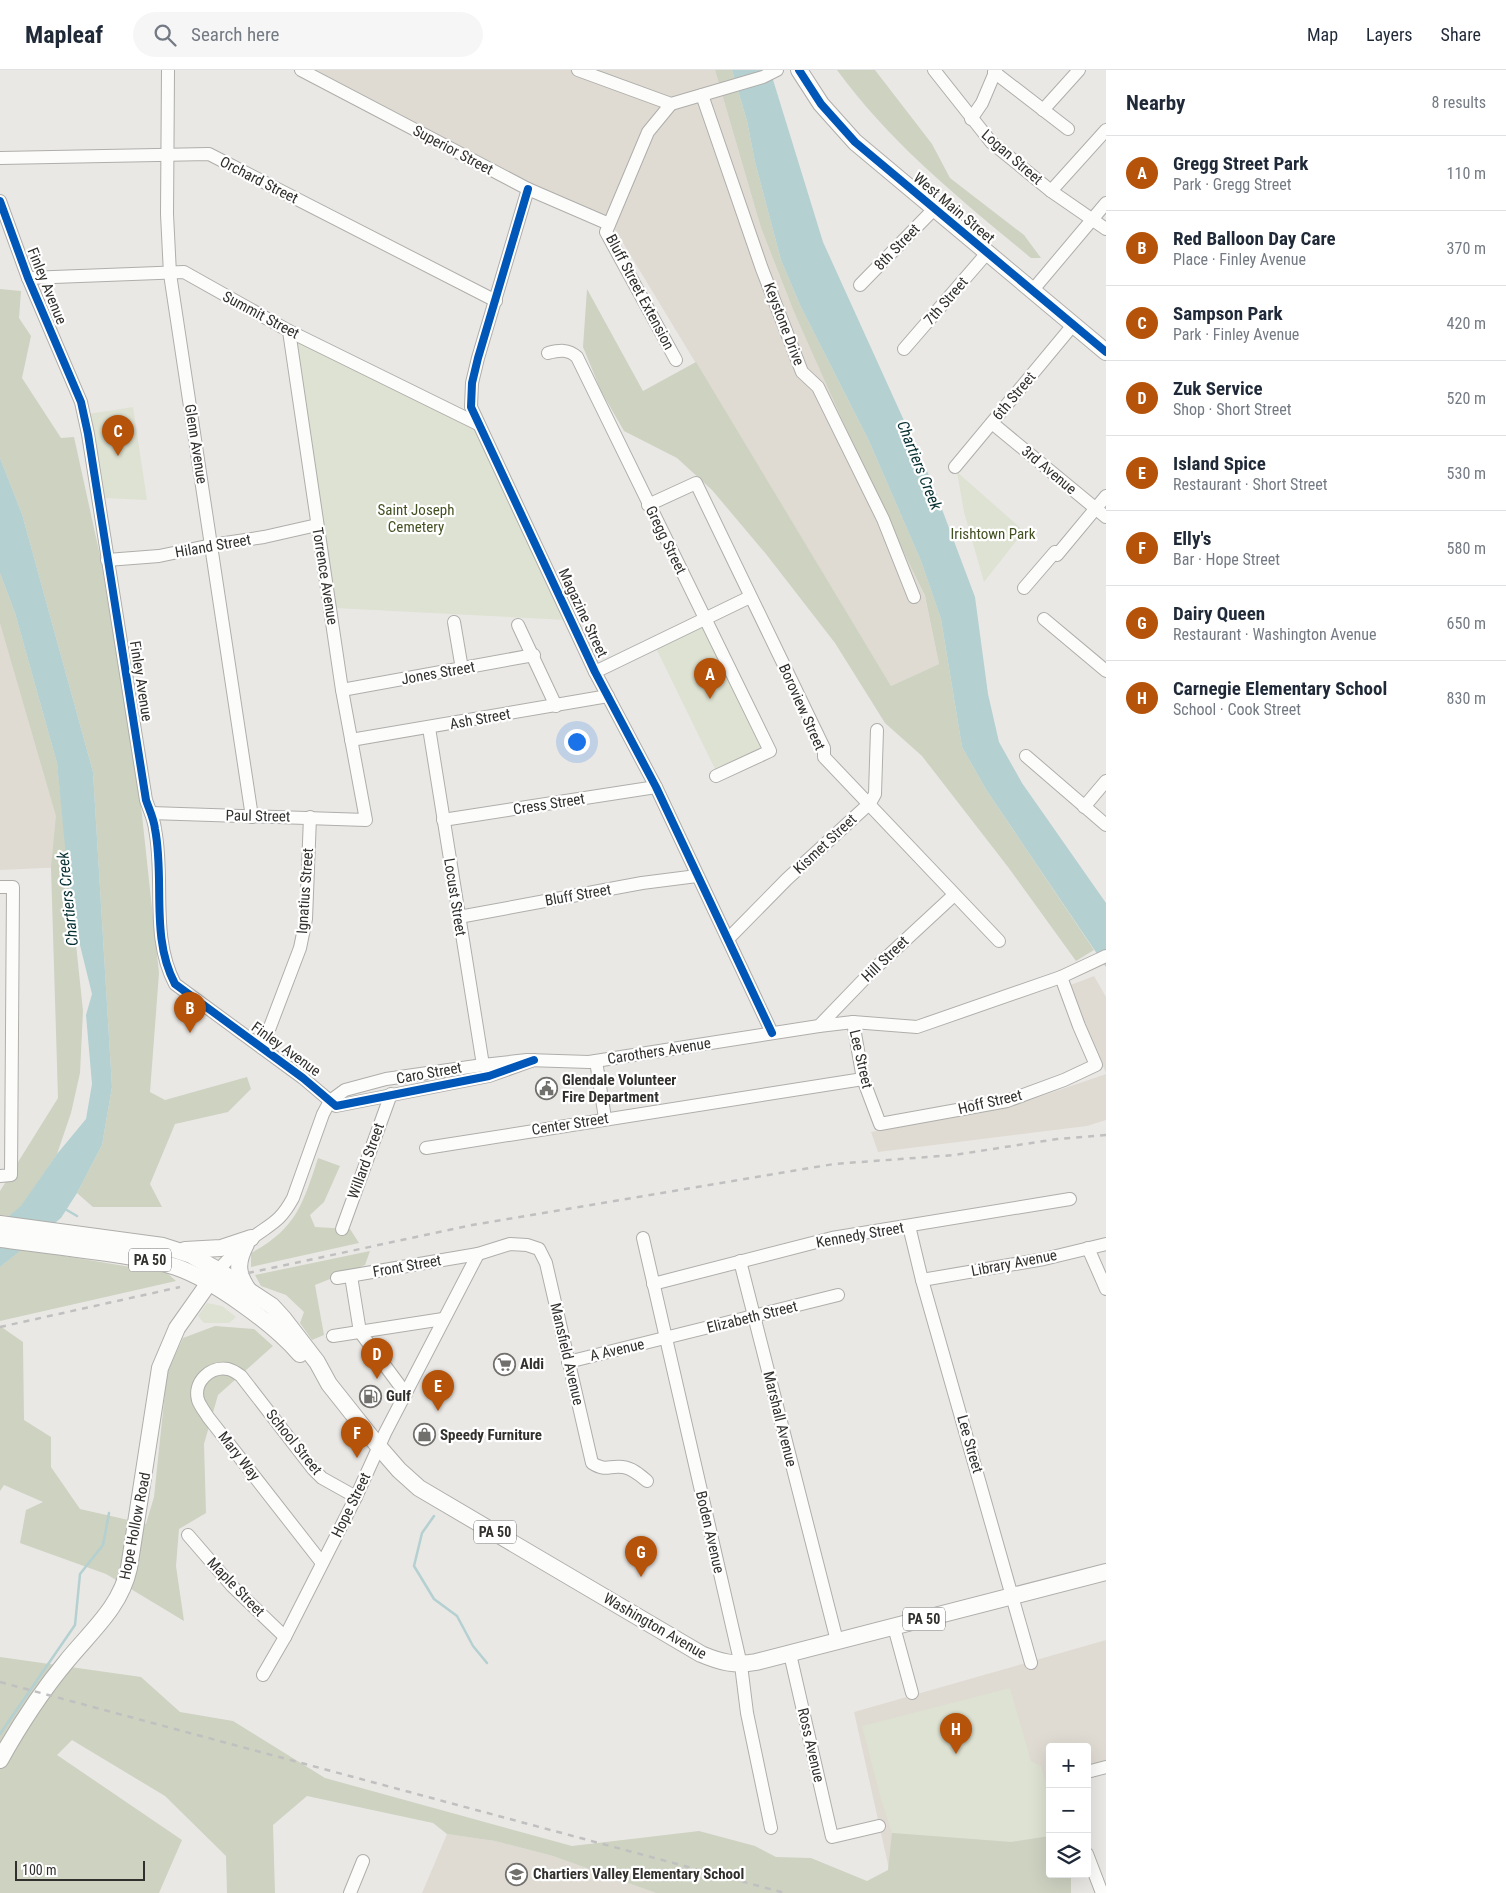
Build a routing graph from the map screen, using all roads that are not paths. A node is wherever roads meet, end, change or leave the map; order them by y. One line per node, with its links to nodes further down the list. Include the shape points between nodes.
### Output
1 (168, 70): 15 (street, Glenn Avenue)
2 (301, 70): 17 (street, Superior Street)
3 (578, 70): 10 (street)
4 (777, 70): 9 (street, via 764,77)
5 (799, 70): 21 (main road, West Main Street, via 822,104 855,142)
6 (934, 70): 12 (street, Logan Street)
7 (1079, 70): 11 (street)
8 (995, 71): 11 (street); 12 (street, via 982,104)
9 (702, 95): 10 (street); 49 (street, Keystone Drive, via 762,269 802,372 818,388 883,520)
10 (670, 104): 23 (street, via 648,132)
11 (1043, 110): 13 (street)
12 (971, 118): 18 (street, Logan Street, via 991,142)
13 (1068, 129)
14 (1106, 130): 18 (street)
15 (167, 154): 16 (street, Orchard Street); 26 (street, Glenn Avenue); 30 (street, Orchard Street, via 209,154)
16 (0, 158)
17 (528, 189): 23 (street, Superior Street); 30 (street, Magazine Street)
18 (1051, 191): 22 (street, Logan Street)
19 (0, 201): 27 (street, Finley Avenue)
20 (1106, 203): 22 (street)
21 (934, 208): 25 (main road, West Main Street); 28 (street, 8th Street)
22 (1092, 219): 24 (street, Logan Street); 29 (street)
23 (609, 224): 36 (street, Bluff Street Extension, via 606,232)
24 (1106, 229)
25 (987, 253): 29 (main road, West Main Street); 33 (street, 7th Street)
26 (170, 274): 27 (street, Summit Street); 32 (street, Summit Street, via 184,272); 45 (street, Glenn Avenue)
27 (28, 278): 46 (street, Finley Avenue, via 81,402)
28 (860, 285)
29 (1032, 291): 31 (main road, West Main Street)
30 (496, 301): 38 (street, Magazine Street, via 472,383 471,407)
31 (1073, 325): 34 (main road, West Main Street); 37 (street, 6th Street)
32 (289, 331): 38 (street, Summit Street); 44 (street, Torrence Avenue)
33 (904, 349)
34 (1106, 352)
35 (548, 353): 41 (street, Gregg Street, via 560,350 578,357)
36 (676, 360)
37 (992, 423): 39 (street, 6th Street); 42 (street, 3rd Avenue)
38 (478, 424): 57 (street, Magazine Street)
39 (955, 467)
40 (1106, 496): 42 (street)
41 (648, 505): 48 (street, Boroview Street, via 696,483); 50 (street, Gregg Street)
42 (1096, 509): 43 (street, 3rd Avenue); 47 (street)
43 (1106, 518)
44 (317, 525): 45 (street, Hiland Street); 58 (street, Torrence Avenue)
45 (212, 544): 46 (street, Hiland Street, via 159,556); 71 (street, Glenn Avenue)
46 (107, 560): 70 (street, Finley Avenue)
47 (1024, 588)
48 (750, 597): 50 (street); 68 (street, Boroview Street, via 824,748 824,758)
49 (914, 597)
50 (705, 619): 57 (street); 65 (street, Gregg Street, via 770,752)
51 (1044, 619): 56 (street)
52 (454, 622): 55 (street)
53 (518, 625): 54 (street)
54 (534, 655): 55 (street, Jones Street); 60 (street)
55 (462, 669): 58 (street, Jones Street)
56 (1106, 671)
57 (595, 672): 59 (street, Magazine Street)
58 (342, 690): 63 (street, Torrence Avenue)
59 (608, 696): 60 (street, Ash Street); 67 (street, Magazine Street)
60 (556, 706): 61 (street, Ash Street)
61 (429, 728): 63 (street, Ash Street); 74 (street, Locust Street)
62 (877, 730): 68 (street, Kismet Street, via 875,794)
63 (351, 740): 73 (street, Torrence Avenue)
64 (1026, 756): 69 (street)
65 (716, 776)
66 (1106, 781): 69 (street)
67 (656, 787): 74 (street, Cress Street); 76 (street, Magazine Street)
68 (870, 803): 78 (street, Boroview Street); 80 (street, Kismet Street, via 787,879)
69 (1084, 807): 75 (street)
70 (150, 813): 71 (street, Paul Street); 88 (street, Finley Avenue, via 155,829 162,946 169,972 175,984)
71 (252, 817): 72 (street, Paul Street)
72 (310, 817): 73 (street, Paul Street); 88 (street, Ignatius Street, via 306,919 300,948)
73 (366, 820)
74 (443, 820): 79 (street, Locust Street)
75 (1106, 825)
76 (697, 876): 79 (street, Bluff Street); 80 (street, Magazine Street)
77 (0, 887): 87 (street, via 13,887)
78 (954, 895): 81 (street, Boroview Street); 85 (street, Hill Street, via 873,970)
79 (459, 917): 91 (street, Locust Street)
80 (728, 939): 86 (street, Magazine Street)
81 (999, 940)
82 (1103, 957): 83 (street, Carothers Avenue)
83 (1061, 977): 84 (street, Carothers Avenue, via 917,1027); 96 (street, Hoff Street, via 1096,1065 1007,1101)
84 (853, 1022): 85 (street, Carothers Avenue); 92 (street, Lee Street)
85 (819, 1026): 86 (street, Carothers Avenue)
86 (772, 1033): 90 (street, Carothers Avenue)
87 (6, 1048): 98 (street)
88 (262, 1048): 94 (street, Finley Avenue)
89 (534, 1060): 90 (street, Carothers Avenue); 91 (street, Carothers Avenue); 93 (street, Caro Street, via 489,1076)
90 (596, 1061): 95 (street)
91 (483, 1065): 94 (street, Carothers Avenue, via 386,1079 345,1090)
92 (863, 1079): 95 (street, Center Street); 96 (street, Lee Street)
93 (392, 1094): 94 (street, Caro Street, via 341,1106); 102 (street, Willard Street)
94 (330, 1101): 105 (street, via 286,1210 272,1226)
95 (605, 1118): 97 (street, Center Street)
96 (880, 1124)
97 (426, 1148)
98 (6, 1175)
99 (1070, 1200): 101 (street, Kennedy Street)
100 (0, 1224): 108 (main road, Washington Avenue / PA 50)
101 (909, 1226): 110 (street, Kennedy Street, via 832,1238); 114 (street, Lee Street)
102 (342, 1229)
103 (643, 1238): 116 (street, Boden Avenue)
104 (0, 1239): 115 (main road, Washington Avenue / PA 50, via 164,1263)
105 (248, 1241): 108 (main road, via 200,1251); 111 (street); 118 (main road, via 238,1270)
106 (1106, 1244): 107 (street, Library Avenue)
107 (1088, 1248): 114 (street, Library Avenue); 117 (street)
108 (178, 1250): 111 (main road, Washington Avenue / PA 50)
109 (478, 1254): 112 (street, Front Street); 121 (street, Hope Street); 125 (street, Mansfield Avenue, via 510,1244 539,1249 546,1263)
110 (740, 1261): 116 (street, Kennedy Street); 120 (street, Marshall Avenue)
111 (218, 1270): 115 (main road, Hope Hollow Road); 118 (main road, Washington Avenue / PA 50)
112 (351, 1276): 113 (street, Front Street); 122 (street)
113 (337, 1278)
114 (922, 1280): 135 (street, Lee Street)
115 (207, 1283): 127 (main road, Washington Avenue / PA 50, via 270,1324); 144 (main road, Hope Hollow Road, via 177,1328 160,1368 123,1588 110,1612 65,1663)
116 (653, 1284): 124 (street, Boden Avenue)
117 (1106, 1289)
118 (251, 1293): 127 (main road, Washington Avenue / PA 50, via 272,1306 283,1318 317,1362)
119 (838, 1295): 120 (street, Elizabeth Street)
120 (754, 1316): 124 (street, Elizabeth Street); 138 (street, Marshall Avenue)
121 (443, 1320): 122 (street); 128 (street, Hope Street)
122 (360, 1332): 123 (street); 128 (street)
123 (333, 1336)
124 (666, 1338): 125 (street, A Avenue); 141 (street, Boden Avenue)
125 (568, 1362): 130 (street, Mansfield Avenue, via 592,1463 601,1469 623,1467)
126 (241, 1376): 131 (street, School Street, via 312,1468 322,1478); 133 (street, Mary Way, via 230,1369 219,1368 209,1372 201,1378 198,1400)
127 (329, 1384): 129 (main road, Washington Avenue / PA 50)
128 (406, 1394): 129 (street, Hope Street)
129 (379, 1448): 131 (street, Hope Street); 141 (main road, Washington Avenue / PA 50, via 408,1479 429,1495 701,1654)
130 (647, 1481)
131 (356, 1497): 133 (street, Hope Street)
132 (188, 1535): 137 (street, Maple Street, via 232,1586)
133 (322, 1563): 137 (street, Hope Street)
134 (1106, 1572): 135 (main road, Washington Avenue / PA 50)
135 (1013, 1596): 136 (main road, Washington Avenue / PA 50); 140 (street, Lee Street)
136 (894, 1627): 138 (main road, Washington Avenue / PA 50); 143 (street)
137 (285, 1637): 142 (street, Hope Street)
138 (837, 1641): 139 (main road, Washington Avenue / PA 50)
139 (790, 1654): 141 (main road, Washington Avenue / PA 50); 147 (street, Ross Avenue, via 832,1837)
140 (1031, 1663)
141 (741, 1665): 148 (street, Boden Avenue, via 747,1713)
142 (263, 1675)
143 (912, 1693)
144 (1, 1754)
145 (1106, 1767): 146 (street)
146 (1091, 1771)
147 (879, 1826)
148 (771, 1828)
149 (363, 1861): 151 (street)
150 (1091, 1864): 152 (street)
151 (350, 1893)
152 (1102, 1893)

